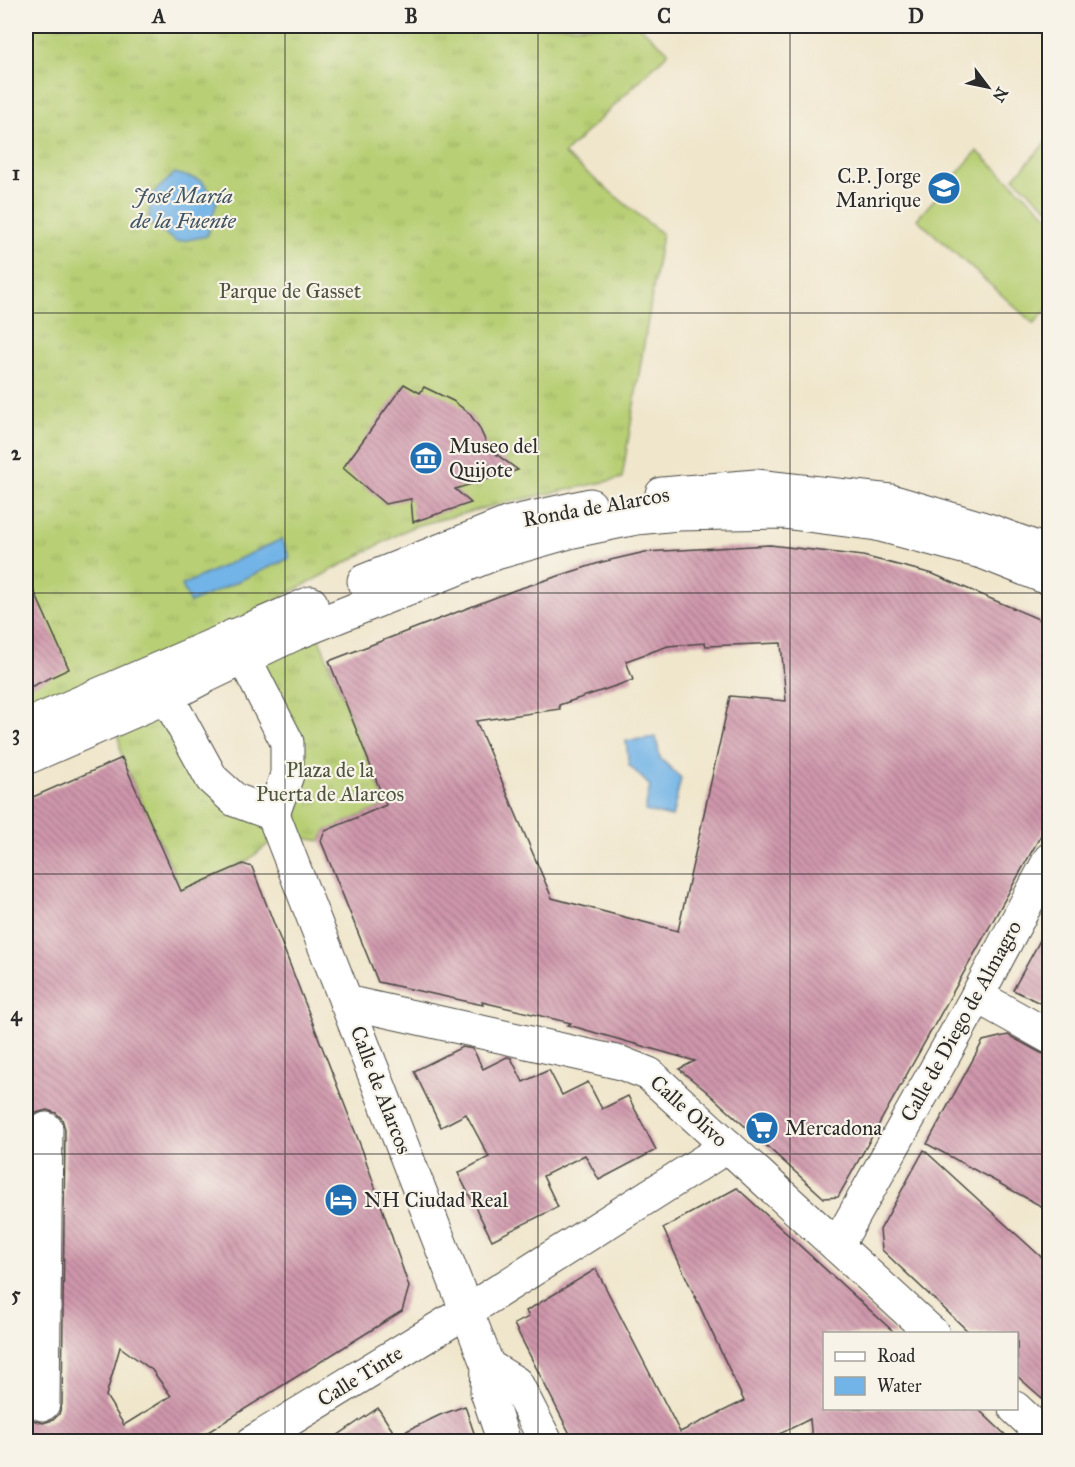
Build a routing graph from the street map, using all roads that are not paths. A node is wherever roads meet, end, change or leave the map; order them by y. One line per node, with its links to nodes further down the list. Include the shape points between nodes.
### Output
1 (1050, 554): 3 (main road, Ronda de Alarcos, via 988,530 891,501 756,486 635,496 509,523 285,613)
2 (1050, 579): 3 (main road, Ronda de Alarcos, via 982,552 877,524 783,512 657,516 573,531 496,553 294,634)
3 (238, 647): 4 (main road, Ronda de Alarcos); 7 (main road, via 286,742 287,775)
4 (159, 684): 5 (main road); 6 (main road); 7 (main road, via 212,779 235,801)
5 (26, 726)
6 (26, 758)
7 (273, 814): 10 (main road, Calle de Alarcos)
8 (1050, 859): 9 (main road, Calle de Diego de Almagro)
9 (977, 996): 11 (main road); 14 (main road, Calle de Diego de Almagro)
10 (346, 1002): 13 (main road, Calle Olivo, via 621,1063 650,1074); 15 (main road, Calle de Alarcos)
11 (1050, 1036)
12 (46, 1130): 16 (main road)
13 (728, 1146): 14 (main road, Calle Olivo); 15 (main road, Calle Tinte)
14 (837, 1246): 17 (main road, Calle Olivo)
15 (467, 1311): 18 (main road, Calle de Alarcos); 22 (main road, Calle Tinte)
16 (35, 1328): 19 (main road)
17 (931, 1332)
18 (488, 1366): 23 (main road, Calle de Alarcos, via 487,1392); 24 (main road, via 516,1383)
19 (43, 1404)
20 (1016, 1410): 21 (main road)
21 (1050, 1441)
22 (254, 1442)
23 (504, 1442)
24 (546, 1442)

